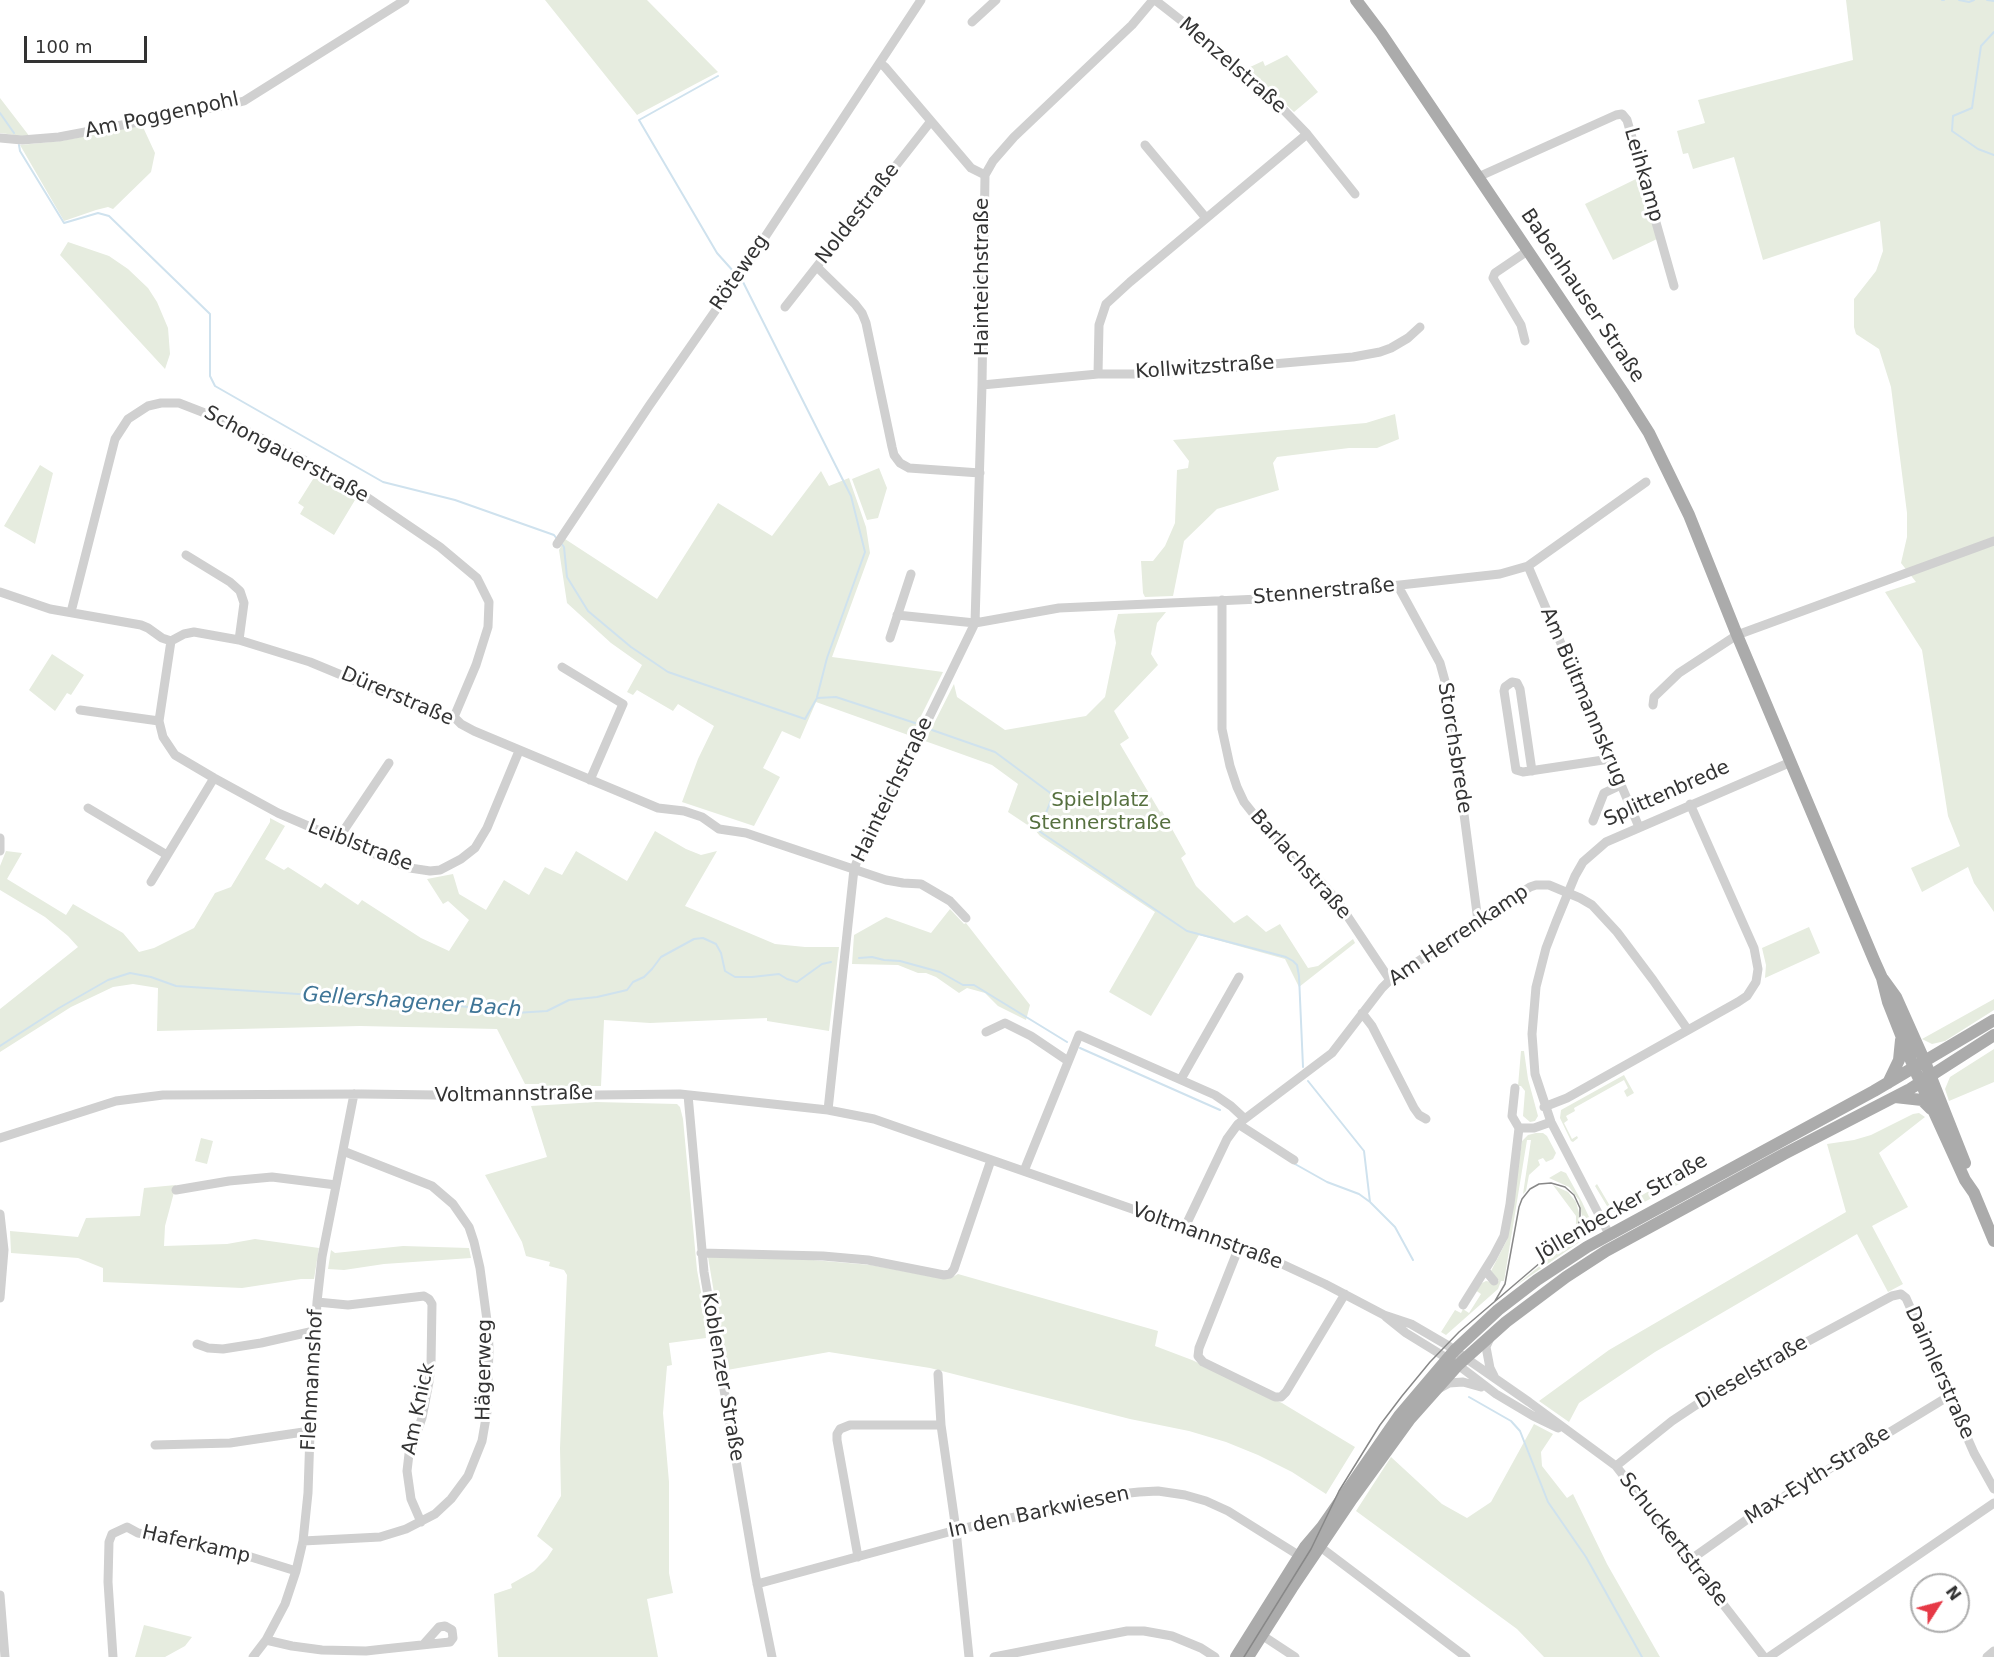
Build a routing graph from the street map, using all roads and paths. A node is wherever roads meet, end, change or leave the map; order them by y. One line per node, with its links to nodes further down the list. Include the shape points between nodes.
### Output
1 (405, 0): 10 (street, Am Poggenpohl, via 244,101 59,137 22,141)
2 (921, 0): 7 (street, Röteweg)
3 (996, 0): 6 (street)
4 (1154, 0): 9 (street, Menzelstraße, via 1244,72); 12 (street, Hainteichstraße, via 1014,137)
5 (1356, 0): 13 (main road, Babenhauser Straße)
6 (972, 21)
7 (880, 63): 8 (street); 27 (street, Röteweg)
8 (931, 121): 12 (street, via 971,168); 17 (street, Noldestraße)
9 (1307, 134): 14 (street, Menzelstraße); 15 (street)
10 (0, 138)
11 (1145, 145): 15 (street)
12 (985, 175): 23 (street, Hainteichstraße)
13 (1478, 177): 16 (main road, Babenhauser Straße); 18 (street, Leihkamp, via 1622,114 1627,120)
14 (1355, 194)
15 (1206, 218): 22 (street, via 1106,304 1099,325)
16 (1526, 249): 21 (street, via 1493,278 1521,325); 37 (main road, Babenhauser Straße, via 1649,433 1689,515)
17 (817, 267): 19 (street, Noldestraße); 24 (street, via 855,304 866,323 892,447 900,463 909,468)
18 (1674, 286)
19 (785, 307)
20 (1420, 327): 22 (street, Kollwitzstraße, via 1391,348 1362,356 1158,374)
21 (1525, 341)
22 (1098, 374): 23 (street, Kollwitzstraße)
23 (982, 385): 24 (street, Hainteichstraße)
24 (980, 472): 36 (street, Hainteichstraße)
25 (1646, 482): 29 (street, Stennerstraße)
26 (1994, 541): 37 (street)
27 (558, 542)
28 (186, 555): 39 (street, via 240,591 244,603)
29 (1528, 566): 31 (street, Stennerstraße, via 1500,574); 47 (street, Am Bültmannskrug)
30 (911, 574): 35 (street)
31 (1398, 586): 33 (street, Stennerstraße); 66 (street, Storchsbrede, via 1440,663 1448,692)
32 (0, 592): 34 (street)
33 (1222, 600): 36 (street, Stennerstraße, via 1059,608); 69 (street, Barlachstraße, via 1222,729 1237,787 1263,826 1338,902)
34 (71, 612): 40 (street, via 141,625); 44 (street, Schongauerstraße, via 115,439 129,419 142,410 161,403 179,403 217,417 304,460 440,546 477,578 489,602 488,627)
35 (897, 615): 36 (street); 38 (street)
36 (975, 623): 62 (street, Hainteichstraße)
37 (1737, 635): 42 (street, via 1679,674 1654,697); 48 (main road, Babenhauser Straße)
38 (890, 638)
39 (239, 640): 40 (street, Dürerstraße, via 189,632); 44 (street, Dürerstraße, via 310,662 433,713)
40 (171, 641): 45 (street)
41 (562, 667): 52 (street, via 623,704)
42 (1653, 705)
43 (80, 710): 45 (street)
44 (454, 717): 46 (street, Dürerstraße, via 474,731)
45 (159, 721): 51 (street, Leiblstraße, via 163,737 175,755)
46 (519, 751): 52 (street, Dürerstraße); 59 (street, Leiblstraße, via 485,834 475,848 453,864 430,871 411,868)
47 (1610, 759): 50 (street); 53 (street, Am Bültmannskrug)
48 (1791, 762): 54 (street, Splittenbrede); 68 (main road, Babenhauser Straße)
49 (389, 763): 59 (street)
50 (1532, 771): 50 (street, via 1520,688 1512,682 1504,691 1514,766 1519,772)
51 (214, 778): 59 (street, Leiblstraße, via 278,813); 61 (street)
52 (590, 780): 62 (street, Dürerstraße, via 658,808 702,817 719,829 746,833)
53 (1621, 784): 56 (street, Splittenbrede, via 1604,793); 57 (street, Am Bültmannskrug)
54 (1690, 804): 57 (street, Splittenbrede); 72 (street, via 1754,948 1758,969 1756,982 1747,996)
55 (88, 808): 61 (street)
56 (1593, 821)
57 (1639, 827): 64 (street, Splittenbrede, via 1605,842 1589,855)
58 (0, 838): 60 (street)
59 (338, 839)
60 (0, 851)
61 (167, 855): 63 (street)
62 (854, 869): 65 (street, Dürerstraße, via 886,880 921,884 950,901); 86 (street, Hainteichstraße)
63 (151, 882)
64 (1568, 892): 66 (street, Am Herrenkamp, via 1536,885); 72 (street, Am Herrenkamp, via 1592,905 1617,932); 85 (street, Splittenbrede, via 1539,970 1534,1003 1535,1074)
65 (966, 918)
66 (1478, 921): 69 (street, Am Herrenkamp)
67 (1239, 977): 78 (street)
68 (1882, 978): 75 (main road); 77 (main road, via 1896,997)
69 (1390, 980): 70 (street, Am Herrenkamp)
70 (1362, 1013): 88 (street, via 1414,1108); 89 (street, Am Herrenkamp, via 1323,1061)
71 (1994, 1020): 77 (main road, Jöllenbecker Straße)
72 (1688, 1030): 85 (street)
73 (986, 1032): 76 (street, via 1005,1023 1031,1035)
74 (1994, 1035): 79 (main road, Jöllenbecker Straße)
75 (1901, 1036): 77 (main road); 80 (main road, via 1899,1060)
76 (1068, 1061): 78 (street, via 1079,1035); 96 (street)
77 (1919, 1065): 79 (main road); 80 (main road, Jöllenbecker Straße)
78 (1181, 1079): 89 (street, via 1231,1106)
79 (1926, 1080): 84 (main road, Jöllenbecker Straße); 87 (main road); 99 (main road)
80 (1888, 1083): 102 (main road, Jöllenbecker Straße)
81 (1515, 1088): 91 (street, via 1512,1116)
82 (354, 1094): 83 (street, Voltmannstraße); 92 (street, Voltmannstraße, via 142,1096); 93 (street, Flehmannshof)
83 (688, 1095): 86 (street, Voltmannstraße); 106 (street, Koblenzer Straße)
84 (1895, 1097): 87 (main road, via 1922,1100); 104 (main road, Jöllenbecker Straße)
85 (1544, 1107): 90 (street, Splittenbrede)
86 (828, 1110): 94 (street, Voltmannstraße, via 883,1122)
87 (1932, 1110): 99 (main road)
88 (1426, 1119)
89 (1241, 1121): 95 (street); 101 (street, Am Herrenkamp, via 1222,1148)
90 (1551, 1122): 91 (street); 102 (street, Splittenbrede)
91 (1519, 1128): 107 (street, via 1505,1229)
92 (0, 1138)
93 (343, 1152): 97 (street, Flehmannshof); 130 (street, Hägerweg, via 412,1177 444,1195 469,1227 480,1268 489,1349 488,1402 482,1441 458,1491)
94 (991, 1160): 96 (street, Voltmannstraße); 106 (street, via 950,1274 823,1256)
95 (1294, 1160)
96 (1024, 1171): 101 (street, Voltmannstraße)
97 (336, 1185): 98 (street, via 272,1177); 112 (street, Flehmannshof)
98 (176, 1190)
99 (1974, 1193): 103 (main road)
100 (0, 1214): 111 (street, via 4,1250)
101 (1185, 1227): 105 (street, Voltmannstraße)
102 (1609, 1234): 104 (main road, Splittenbrede); 117 (main road, Jöllenbecker Straße, via 1525,1289 1487,1320)
103 (1994, 1241)
104 (1616, 1246): 115 (main road, Jöllenbecker Straße, via 1542,1293)
105 (1239, 1247): 109 (street, Voltmannstraße); 109 (street, via 1198,1356 1275,1397 1286,1392)
106 (701, 1253): 138 (street, Koblenzer Straße)
107 (1485, 1270): 108 (street); 113 (street)
108 (1494, 1281)
109 (1345, 1294): 117 (street, Voltmannstraße, via 1384,1316 1411,1324)
110 (1898, 1294): 122 (street, Daimlerstraße, via 1906,1298); 127 (street, Dieselstraße, via 1717,1391)
111 (0, 1298)
112 (317, 1302): 114 (street, Flehmannshof); 130 (street, Am Knick, via 348,1305 424,1296 432,1304 429,1382 406,1471 411,1499)
113 (1463, 1305)
114 (314, 1331): 116 (street, via 223,1349); 124 (street, Flehmannshof)
115 (1493, 1333): 117 (main road, Jöllenbecker Straße); 119 (street, via 1486,1347)
116 (197, 1344)
117 (1457, 1358): 119 (street, Schuckertstraße); 120 (street, Schuckertstraße); 121 (main road, Jöllenbecker Straße); 133 (main road, Jöllenbecker Straße, via 1410,1401 1322,1527)
118 (938, 1374): 123 (street)
119 (1495, 1378): 125 (street, Schuckertstraße)
120 (1496, 1394): 121 (street, Schuckertstraße, via 1459,1382 1449,1383); 125 (street, Schuckertstraße)
121 (1431, 1395): 133 (main road, Jöllenbecker Straße)
122 (1949, 1396): 128 (street, Daimlerstraße); 136 (street, Max-Eyth-Straße, via 1752,1516)
123 (941, 1425): 131 (street); 134 (street, via 850,1425 840,1429 837,1440)
124 (310, 1431): 126 (street, via 230,1443); 132 (street, Flehmannshof)
125 (1571, 1434): 127 (street, Schuckertstraße)
126 (155, 1445)
127 (1616, 1466): 136 (street, Schuckertstraße)
128 (1994, 1489)
129 (1994, 1503): 156 (street)
130 (421, 1522): 132 (street, Hägerweg, via 380,1537)
131 (956, 1530): 134 (street, In den Barkwiesen); 135 (street, In den Barkwiesen, via 1120,1494 1158,1491 1213,1505); 148 (street)
132 (303, 1541): 137 (street, Flehmannshof)
133 (1316, 1543): 135 (main road, Jöllenbecker Straße); 154 (street)
134 (858, 1557): 138 (street, In den Barkwiesen)
135 (1305, 1559): 140 (main road, Jöllenbecker Straße)
136 (1690, 1560): 155 (street, Schuckertstraße)
137 (296, 1571): 141 (street, Flehmannshof, via 285,1604); 145 (street, Haferkamp, via 222,1548 138,1533 127,1527 112,1534 108,1582)
138 (757, 1584): 147 (street, Koblenzer Straße)
139 (0, 1595): 144 (street)
140 (1258, 1632): 151 (main road, Jöllenbecker Straße); 152 (main road, Jöllenbecker Straße); 153 (street)
141 (266, 1640): 142 (street, via 337,1652); 146 (street, Flehmannshof)
142 (423, 1645)
143 (1994, 1651): 157 (street)
144 (5, 1657)
145 (113, 1657)
146 (253, 1657)
147 (772, 1657)
148 (969, 1657)
149 (994, 1657): 150 (street, via 1144,1631 1172,1636)
150 (1215, 1657)
151 (1236, 1657)
152 (1248, 1657)
153 (1295, 1657)
154 (1466, 1657)
155 (1764, 1657)
156 (1769, 1657)
157 (1987, 1657)

